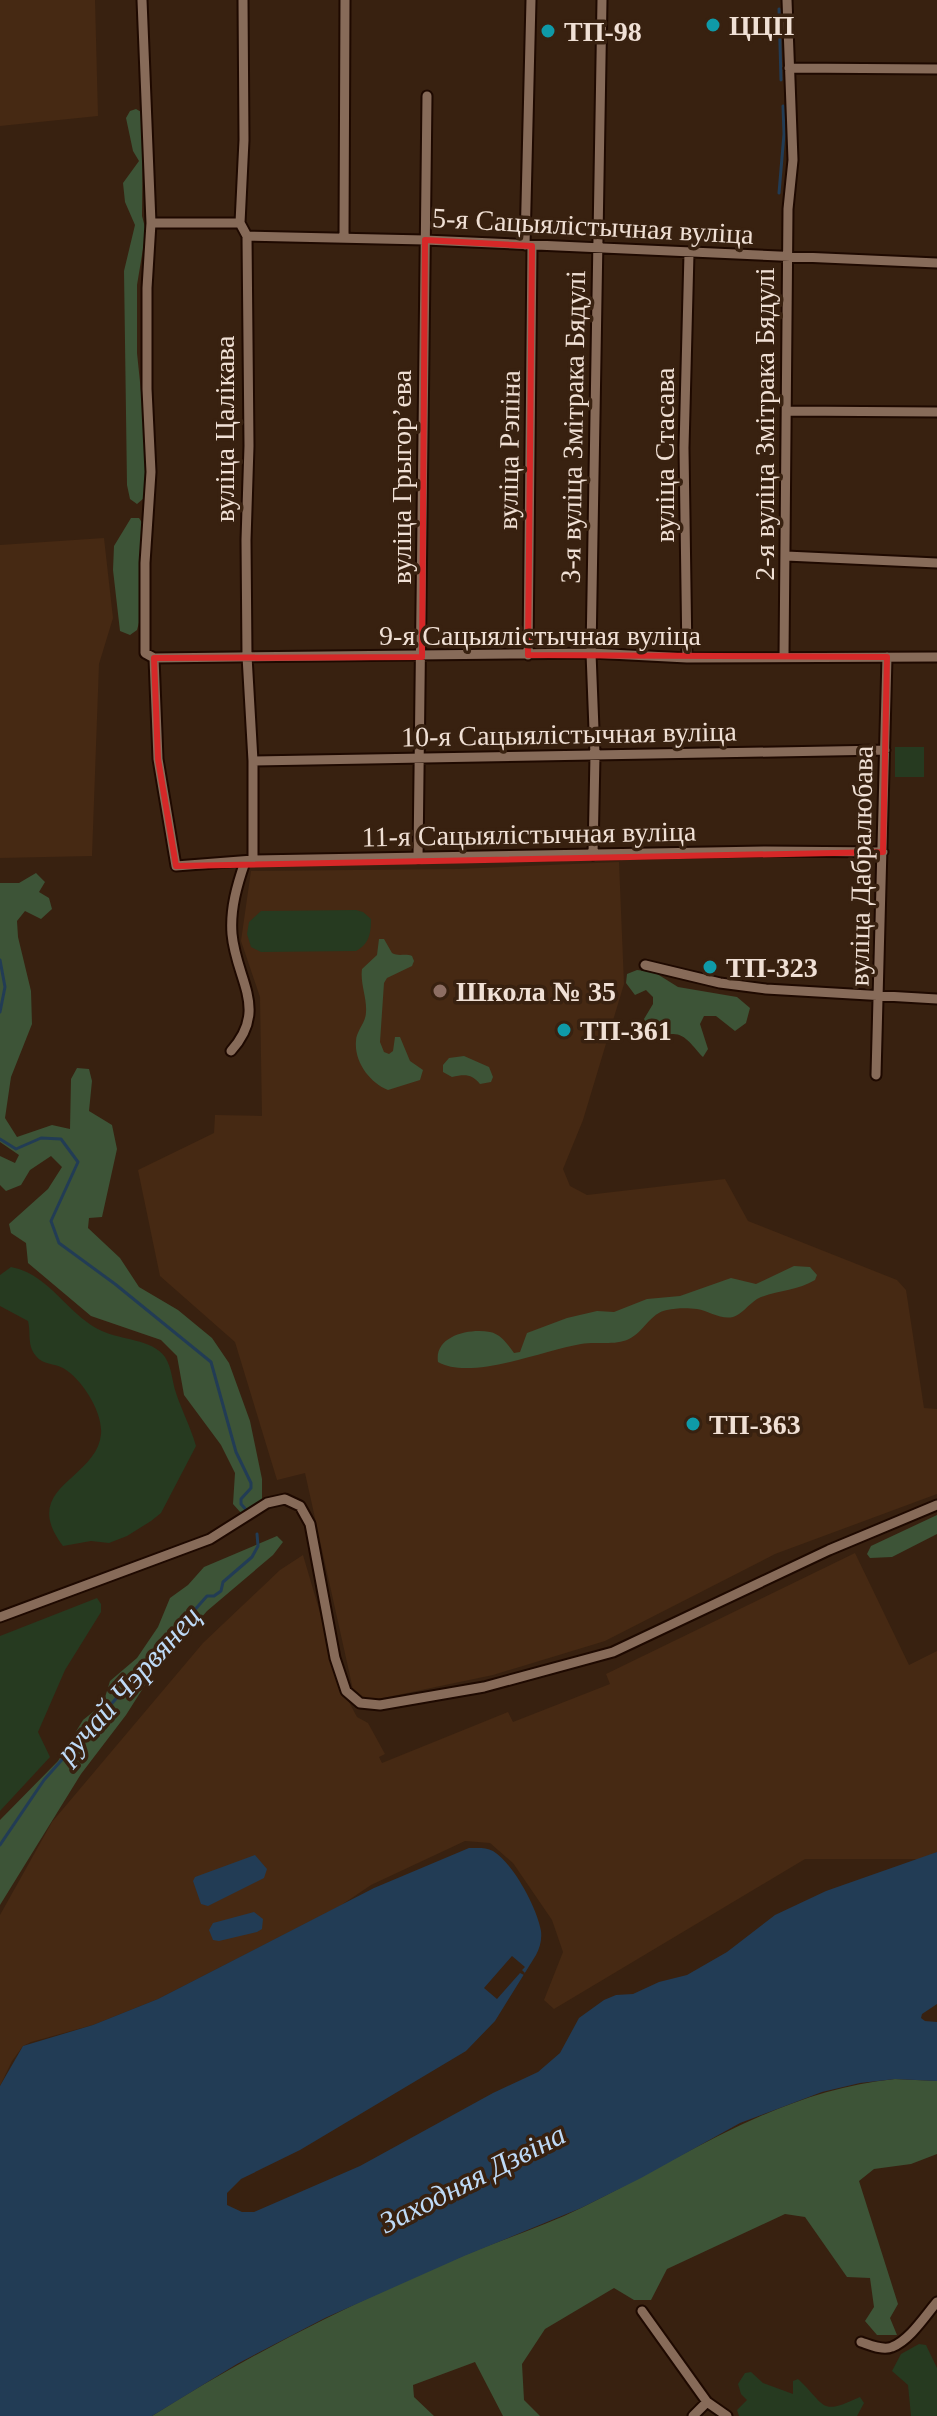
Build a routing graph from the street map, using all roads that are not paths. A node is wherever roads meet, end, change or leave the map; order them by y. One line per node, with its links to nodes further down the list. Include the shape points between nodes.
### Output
1 (142, 0): 10 (street)
2 (243, 0): 11 (street)
3 (345, 0): 13 (street)
4 (531, 0): 15 (street, вуліца Рэпіна)
5 (602, 0): 16 (street, 3-я вуліца Змітрака Бядулі)
6 (787, 0): 7 (street, 2-я вуліца Змітрака Бядулі)
7 (789, 68): 8 (street); 18 (street, 2-я вуліца Змітрака Бядулі, via 793,160)
8 (937, 69)
9 (427, 96): 14 (street, вуліца Грыгорʼева)
10 (151, 223): 11 (street); 25 (street, via 151,472 145,563)
11 (240, 223): 12 (street, вуліца Цалікава)
12 (247, 236): 13 (street, 5-я Сацыялістычная вуліца); 27 (street, вуліца Цалікава)
13 (344, 237): 14 (street, 5-я Сацыялістычная вуліца)
14 (425, 240): 15 (street, 5-я Сацыялістычная вуліца); 28 (street, вуліца Грыгорʼева)
15 (529, 245): 16 (street, 5-я Сацыялістычная вуліца); 26 (street, вуліца Рэпіна)
16 (598, 249): 17 (street, 5-я Сацыялістычная вуліца); 24 (street, 3-я вуліца Змітрака Бядулі)
17 (689, 253): 18 (street, 5-я Сацыялістычная вуліца); 32 (street, вуліца Стасава, via 684,448)
18 (787, 258): 19 (street, 5-я Сацыялістычная вуліца); 20 (street, 2-я вуліца Змітрака Бядулі)
19 (937, 263)
20 (788, 411): 21 (street); 22 (street, 2-я вуліца Змітрака Бядулі)
21 (937, 412)
22 (786, 556): 23 (street); 29 (street, 2-я вуліца Змітрака Бядулі)
23 (937, 563)
24 (591, 653): 26 (street, 9-я Сацыялістычная вуліца); 32 (street, 9-я Сацыялістычная вуліца); 34 (street, 3-я вуліца Змітрака Бядулі)
25 (150, 655): 27 (street, 9-я Сацыялістычная вуліца); 40 (street, 11-я Сацыялістычная вуліца, via 158,759 176,866)
26 (528, 655): 28 (street, 9-я Сацыялістычная вуліца)
27 (247, 656): 28 (street, 9-я Сацыялістычная вуліца); 36 (street, вуліца Цалікава)
28 (422, 657): 35 (street, вуліца Грыгорʼева)
29 (784, 657): 30 (street, 9-я Сацыялістычная вуліца); 32 (street, 9-я Сацыялістычная вуліца)
30 (887, 657): 31 (street, 9-я Сацыялістычная вуліца); 33 (street, вуліца Дабралюбава)
31 (937, 657)
32 (687, 658)
33 (885, 750): 34 (street, 10-я Сацыялістычная вуліца); 37 (street, вуліца Дабралюбава)
34 (595, 755): 35 (street, 10-я Сацыялістычная вуліца); 38 (street, 3-я вуліца Змітрака Бядулі)
35 (420, 758): 36 (street, 10-я Сацыялістычная вуліца); 39 (street, вуліца Грыгорʼева)
36 (253, 761): 40 (street, вуліца Цалікава)
37 (883, 852): 38 (street, 11-я Сацыялістычная вуліца); 42 (street, вуліца Дабралюбава)
38 (593, 855): 39 (street, 11-я Сацыялістычная вуліца)
39 (418, 858): 40 (street, 11-я Сацыялістычная вуліца)
40 (249, 861): 44 (street, вуліца Цалікава, via 235,891 232,935 249,1001 248,1026)
41 (645, 965): 42 (street, via 720,983)
42 (880, 996): 43 (street); 45 (street, вуліца Дабралюбава)
43 (937, 999)
44 (231, 1051)
45 (876, 1075)
46 (937, 1505): 47 (street, via 613,1652 484,1687 380,1705 360,1703 346,1691 310,1524 300,1506 285,1499 267,1503 210,1539)
47 (0, 1617)
48 (937, 2302): 50 (street, via 891,2348)
49 (642, 2311): 51 (street)
50 (861, 2342)
51 (707, 2402): 52 (street); 53 (street)
52 (693, 2416)
53 (727, 2416)

